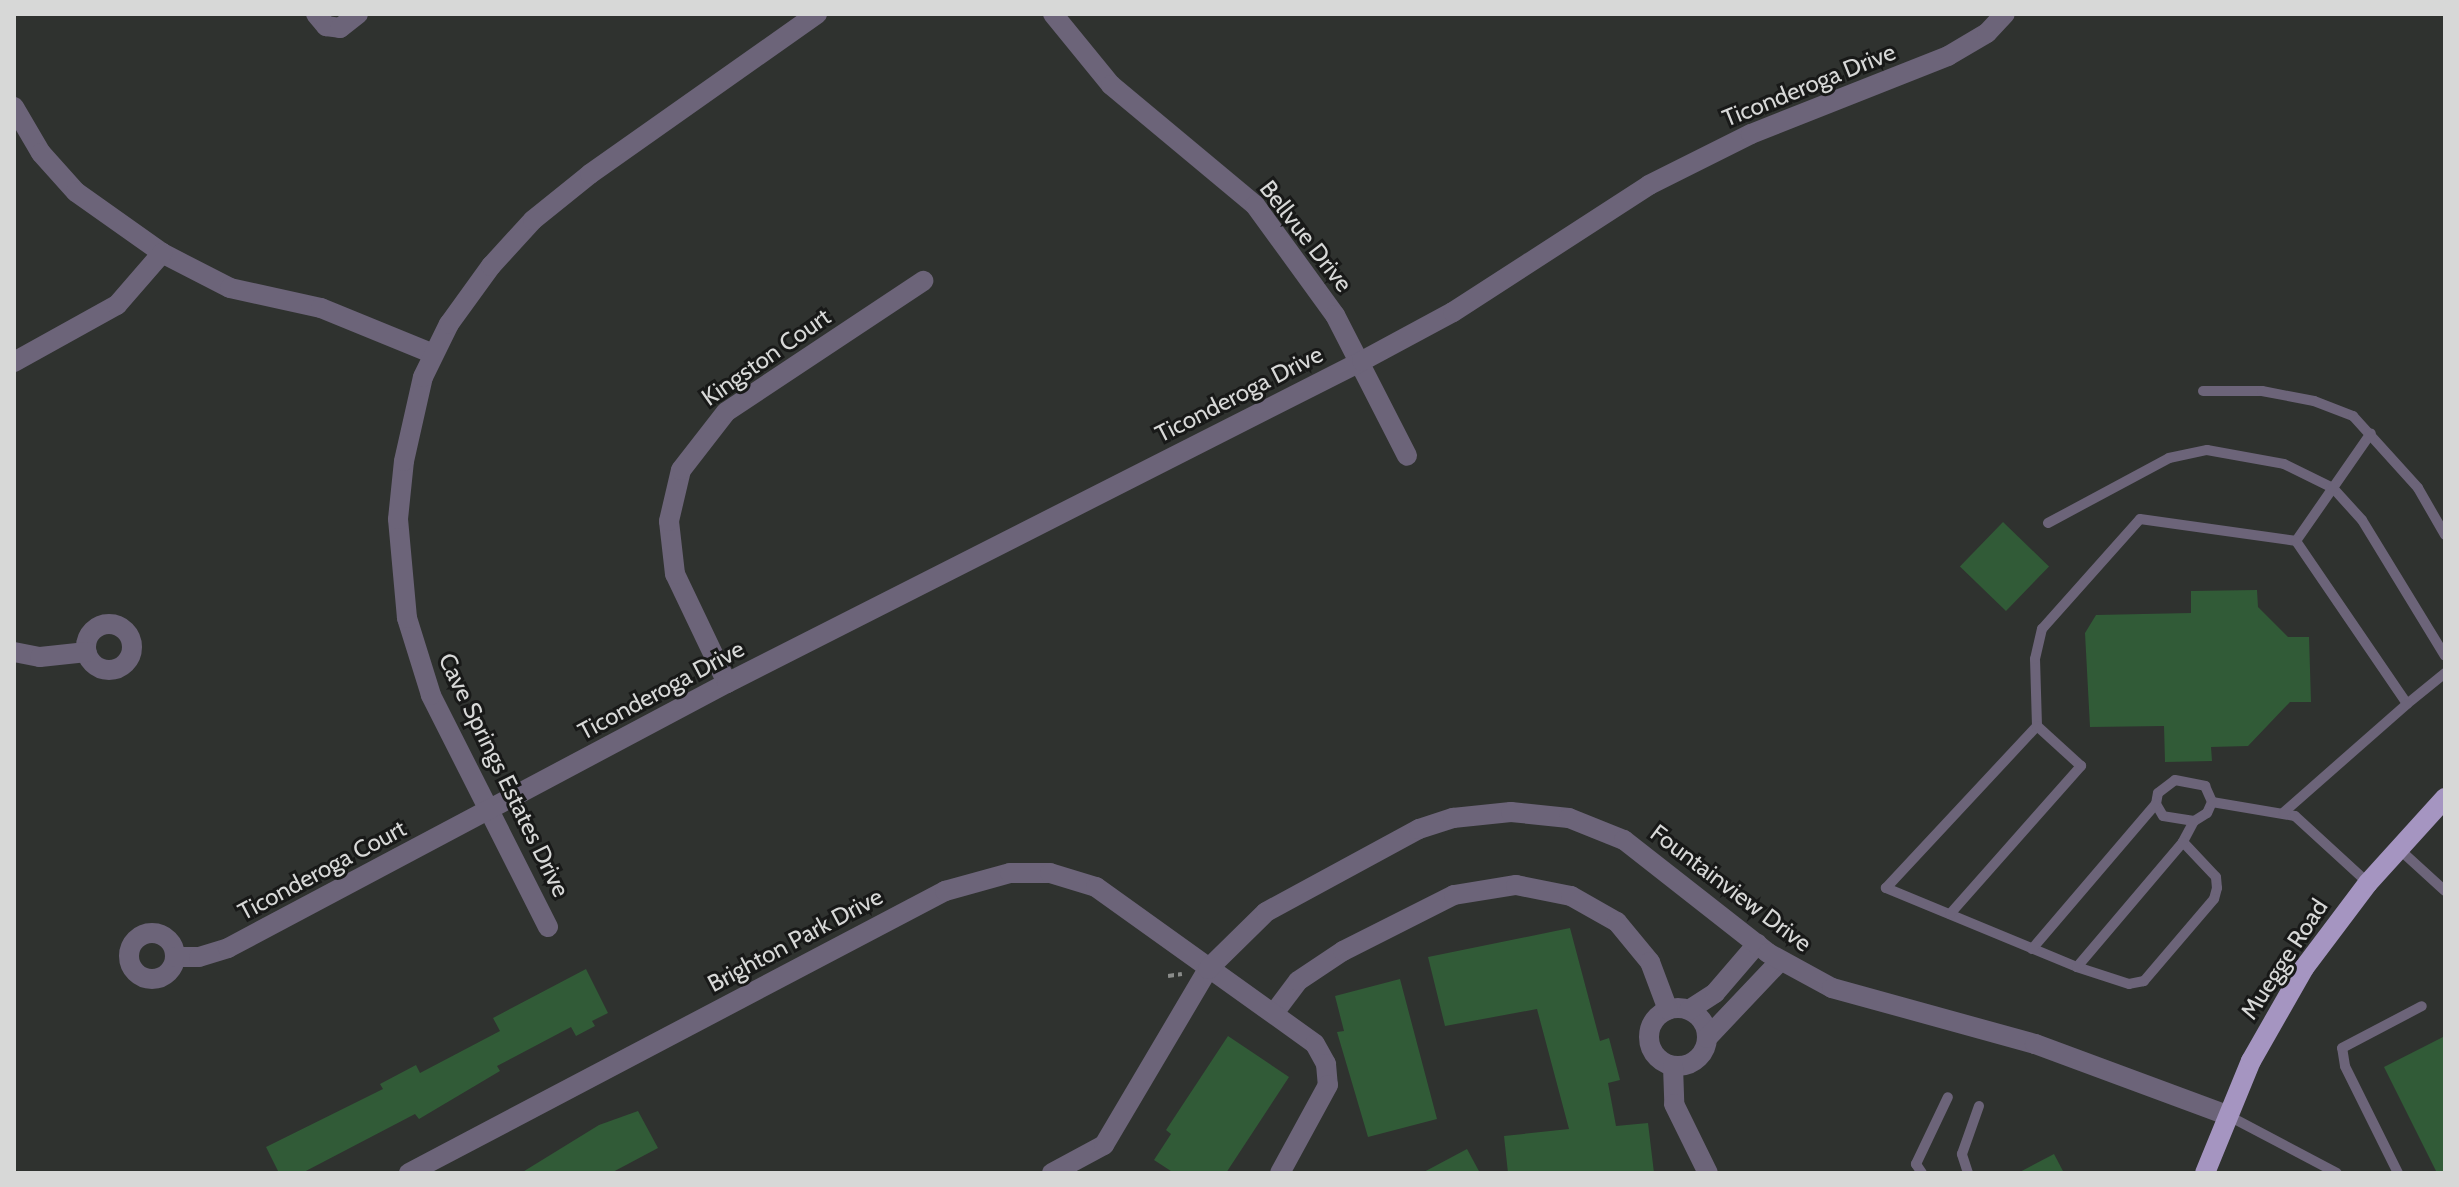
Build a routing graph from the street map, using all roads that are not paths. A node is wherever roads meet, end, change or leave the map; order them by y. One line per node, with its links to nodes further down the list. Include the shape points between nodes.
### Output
1 (316, 14): 2 (street, via 332,28 347,26)
2 (358, 14)
3 (817, 14): 9 (street, Cave Springs Estates Drive, via 533,220 491,266)
4 (1053, 14): 10 (street, Bellvue Drive, via 1086,60 1118,92 1255,205)
5 (2005, 14): 10 (street, Ticonderoga Drive, via 1987,33 1948,56 1751,134 1649,185 1453,312)
6 (14, 107): 7 (street, via 41,153 76,192)
7 (162, 253): 9 (street, via 230,288 321,308); 11 (street, via 117,305)
8 (923, 281): 23 (street, Kingston Court, via 726,412 681,470 669,521 675,574)
9 (431, 353): 29 (street, Cave Springs Estates Drive, via 404,461 398,519 401,582 431,695)
10 (1362, 361): 14 (street, Bellvue Drive); 23 (street, Ticonderoga Drive)
11 (14, 362)
12 (2203, 391): 13 (lane, via 2262,391 2314,401 2353,416)
13 (2371, 433): 15 (lane); 17 (lane, via 2418,488)
14 (1407, 456)
15 (2333, 488): 16 (lane, via 2284,464 2207,450 2169,458); 18 (lane); 21 (lane, via 2362,520)
16 (2048, 523)
17 (2445, 535)
18 (2296, 541): 24 (lane); 25 (lane, via 2140,519 2042,629 2035,659)
19 (14, 652): 20 (street, via 40,657)
20 (87, 652)
21 (2445, 656)
22 (2445, 673): 24 (lane)
23 (727, 683): 29 (street, Ticonderoga Drive)
24 (2407, 704): 30 (lane)
25 (2037, 726): 36 (lane, via 2081,766); 36 (lane, via 1886,888)
26 (2445, 798): 33 (main road, Muegge Road)
27 (2212, 802): 28 (lane, via 2205,786 2175,780 2164,784); 30 (lane, via 2255,813); 31 (lane)
28 (2156, 804): 31 (lane, via 2163,816); 39 (lane)
29 (488, 812): 37 (street, Cave Springs Estates Drive); 40 (street, Ticonderoga Court, via 228,948 199,957)
30 (2284, 812): 34 (lane)
31 (2194, 821): 32 (lane)
32 (2183, 842): 42 (lane); 42 (lane, via 2216,877 2217,888 2156,971 2129,984)
33 (2397, 847): 34 (main road, Muegge Road); 35 (lane)
34 (2368, 883): 51 (main road, Muegge Road, via 2290,991)
35 (2445, 891)
36 (1950, 914): 39 (lane)
37 (548, 927)
38 (1757, 944): 41 (street, Fountainview Drive); 43 (street, Fountainview Drive, via 1624,840 1569,818 1511,812 1453,818 1354,862 1266,912); 45 (street, via 1715,993)
39 (2032, 949): 42 (lane)
40 (175, 957)
41 (1780, 961): 47 (street); 51 (street, Fountainview Drive, via 1832,988 2035,1044)
42 (2077, 967)
43 (1208, 969): 46 (street, Brighton Park Drive); 54 (street, Brighton Park Drive, via 1096,887 1050,873 1010,873 945,891); 55 (street, Fountainview Drive, via 1104,1145)
44 (2422, 1006): 61 (lane, via 2342,1048 2345,1066)
45 (1679, 1010): 46 (street, via 1617,922 1571,896 1516,885 1454,895 1371,936 1298,981); 47 (street, via 1704,1024); 48 (street, via 1653,1023 1649,1036 1656,1056)
46 (1274, 1013): 53 (street, Brighton Park Drive, via 1315,1044 1329,1076 1325,1096)
47 (1707, 1038): 48 (street, via 1699,1057)
48 (1673, 1066): 56 (street, via 1674,1104)
49 (1948, 1097): 57 (lane, via 1916,1164)
50 (1979, 1106): 58 (lane, via 1962,1154)
51 (2227, 1115): 52 (lane); 59 (main road, Muegge Road)
52 (2318, 1168): 60 (lane)
53 (1285, 1171)
54 (409, 1173)
55 (1052, 1173)
56 (1708, 1173)
57 (1922, 1173)
58 (1968, 1173)
59 (2205, 1173)
60 (2337, 1173)
61 (2398, 1173)

